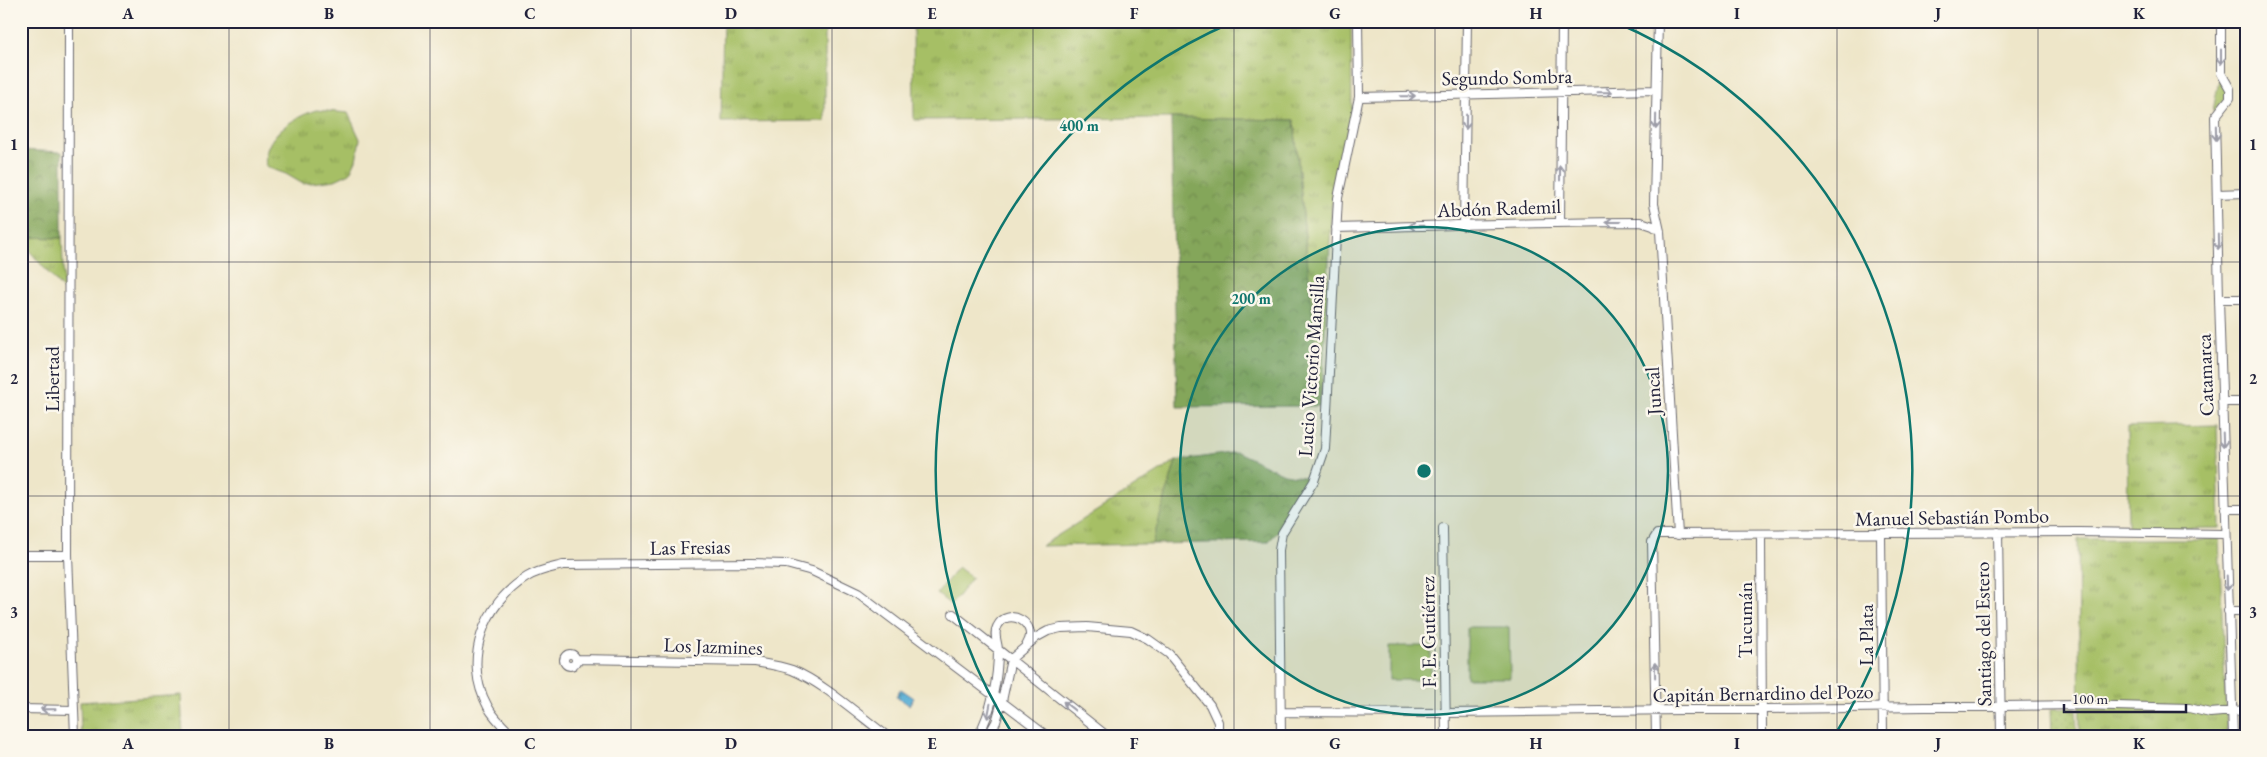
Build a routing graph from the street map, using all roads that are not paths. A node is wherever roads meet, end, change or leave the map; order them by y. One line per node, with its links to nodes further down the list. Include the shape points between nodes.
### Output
1 (69, 21): 29 (street, Libertad)
2 (1358, 21): 10 (street, Lucio Victorio Mansilla)
3 (1466, 21): 9 (street)
4 (1562, 21): 8 (street)
5 (1658, 21): 7 (street, Juncal)
6 (2221, 21): 12 (street, Catamarca, one-way to 12, via 2221,73 2230,89 2230,98 2215,117)
7 (1656, 90): 8 (street, Segundo Sombra, one-way to 7); 16 (street, Juncal, one-way to 16, via 1654,204)
8 (1561, 92): 9 (street, Segundo Sombra); 13 (street, one-way to 8)
9 (1466, 95): 10 (street, Segundo Sombra, one-way to 9); 14 (street, one-way to 14)
10 (1359, 97): 15 (street, Lucio Victorio Mansilla, via 1338,198)
11 (2246, 193): 12 (street)
12 (2217, 194): 17 (street, Catamarca, one-way to 17)
13 (1560, 222): 14 (street, Abdón Rademil); 16 (street, Abdón Rademil, one-way to 13, via 1641,222)
14 (1464, 226): 15 (street, Abdón Rademil, one-way to 15)
15 (1336, 228): 48 (street, Lucio Victorio Mansilla, via 1325,449 1314,481 1282,534 1279,550)
16 (1660, 231): 27 (street, Juncal)
17 (2219, 299): 18 (street); 19 (street, Catamarca)
18 (2246, 299)
19 (2222, 402): 20 (street); 21 (street, Catamarca, one-way to 21)
20 (2246, 402)
21 (2225, 509): 22 (street); 26 (street, Catamarca)
22 (2246, 509)
23 (1443, 528): 49 (street, F. E. Gutiérrez)
24 (1998, 532): 25 (street, Manuel Sebastián Pombo); 26 (street, Manuel Sebastián Pombo); 40 (street, Santiago del Estero)
25 (1881, 534): 28 (street, Manuel Sebastián Pombo); 41 (street, La Plata)
26 (2226, 534): 31 (street, Catamarca, one-way to 31)
27 (1678, 535): 28 (street, Manuel Sebastián Pombo); 45 (street, one-way to 27, via 1652,542 1656,534)
28 (1762, 535): 43 (street, Tucumán)
29 (68, 555): 30 (street); 44 (street, Libertad)
30 (21, 556)
31 (2228, 612): 32 (street); 46 (street, Catamarca)
32 (2246, 612)
33 (953, 614): 34 (street)
34 (997, 645): 35 (street, via 1008,651); 35 (street, via 998,625 1012,617 1027,624 1030,636); 37 (street); 38 (street)
35 (1024, 648): 37 (street); 57 (street, via 1048,631 1061,628 1116,628 1148,638 1169,654 1210,705 1218,722)
36 (576, 659): 52 (street, Los Jazmines, via 774,665 809,678)
37 (1010, 660): 39 (street); 56 (street, one-way to 37)
38 (993, 694): 39 (street, Las Fresias); 51 (street, Las Fresias, via 858,593 812,571 786,564 751,562 563,566 542,570 505,593 481,631 477,656 480,685 487,706); 53 (street, one-way to 53, via 987,720)
39 (1002, 701): 54 (street); 55 (street, Las Fresias)
40 (2001, 706): 41 (street, Capitán Bernardino del Pozo); 46 (street, Capitán Bernardino del Pozo, via 2188,708 2210,713); 63 (street, Santiago del Estero)
41 (1882, 708): 43 (street, Capitán Bernardino del Pozo); 62 (street, La Plata)
42 (21, 709): 44 (street, one-way to 42)
43 (1762, 709): 45 (street, Capitán Bernardino del Pozo); 61 (street, Tucumán)
44 (74, 710): 50 (street, Libertad)
45 (1656, 710): 49 (street, Capitán Bernardino del Pozo); 60 (street)
46 (2233, 710): 47 (street, Capitán Bernardino del Pozo); 64 (street, Catamarca)
47 (2246, 710)
48 (1281, 712): 49 (street, Capitán Bernardino del Pozo); 58 (street, Lucio Victorio Mansilla)
49 (1446, 713): 59 (street, F. E. Gutiérrez)
50 (75, 736)
51 (513, 736)
52 (887, 736)
53 (978, 736)
54 (988, 736)
55 (1047, 736)
56 (1107, 736)
57 (1218, 736)
58 (1281, 736)
59 (1446, 736)
60 (1656, 736)
61 (1762, 736)
62 (1883, 736)
63 (2001, 736)
64 (2233, 736)

